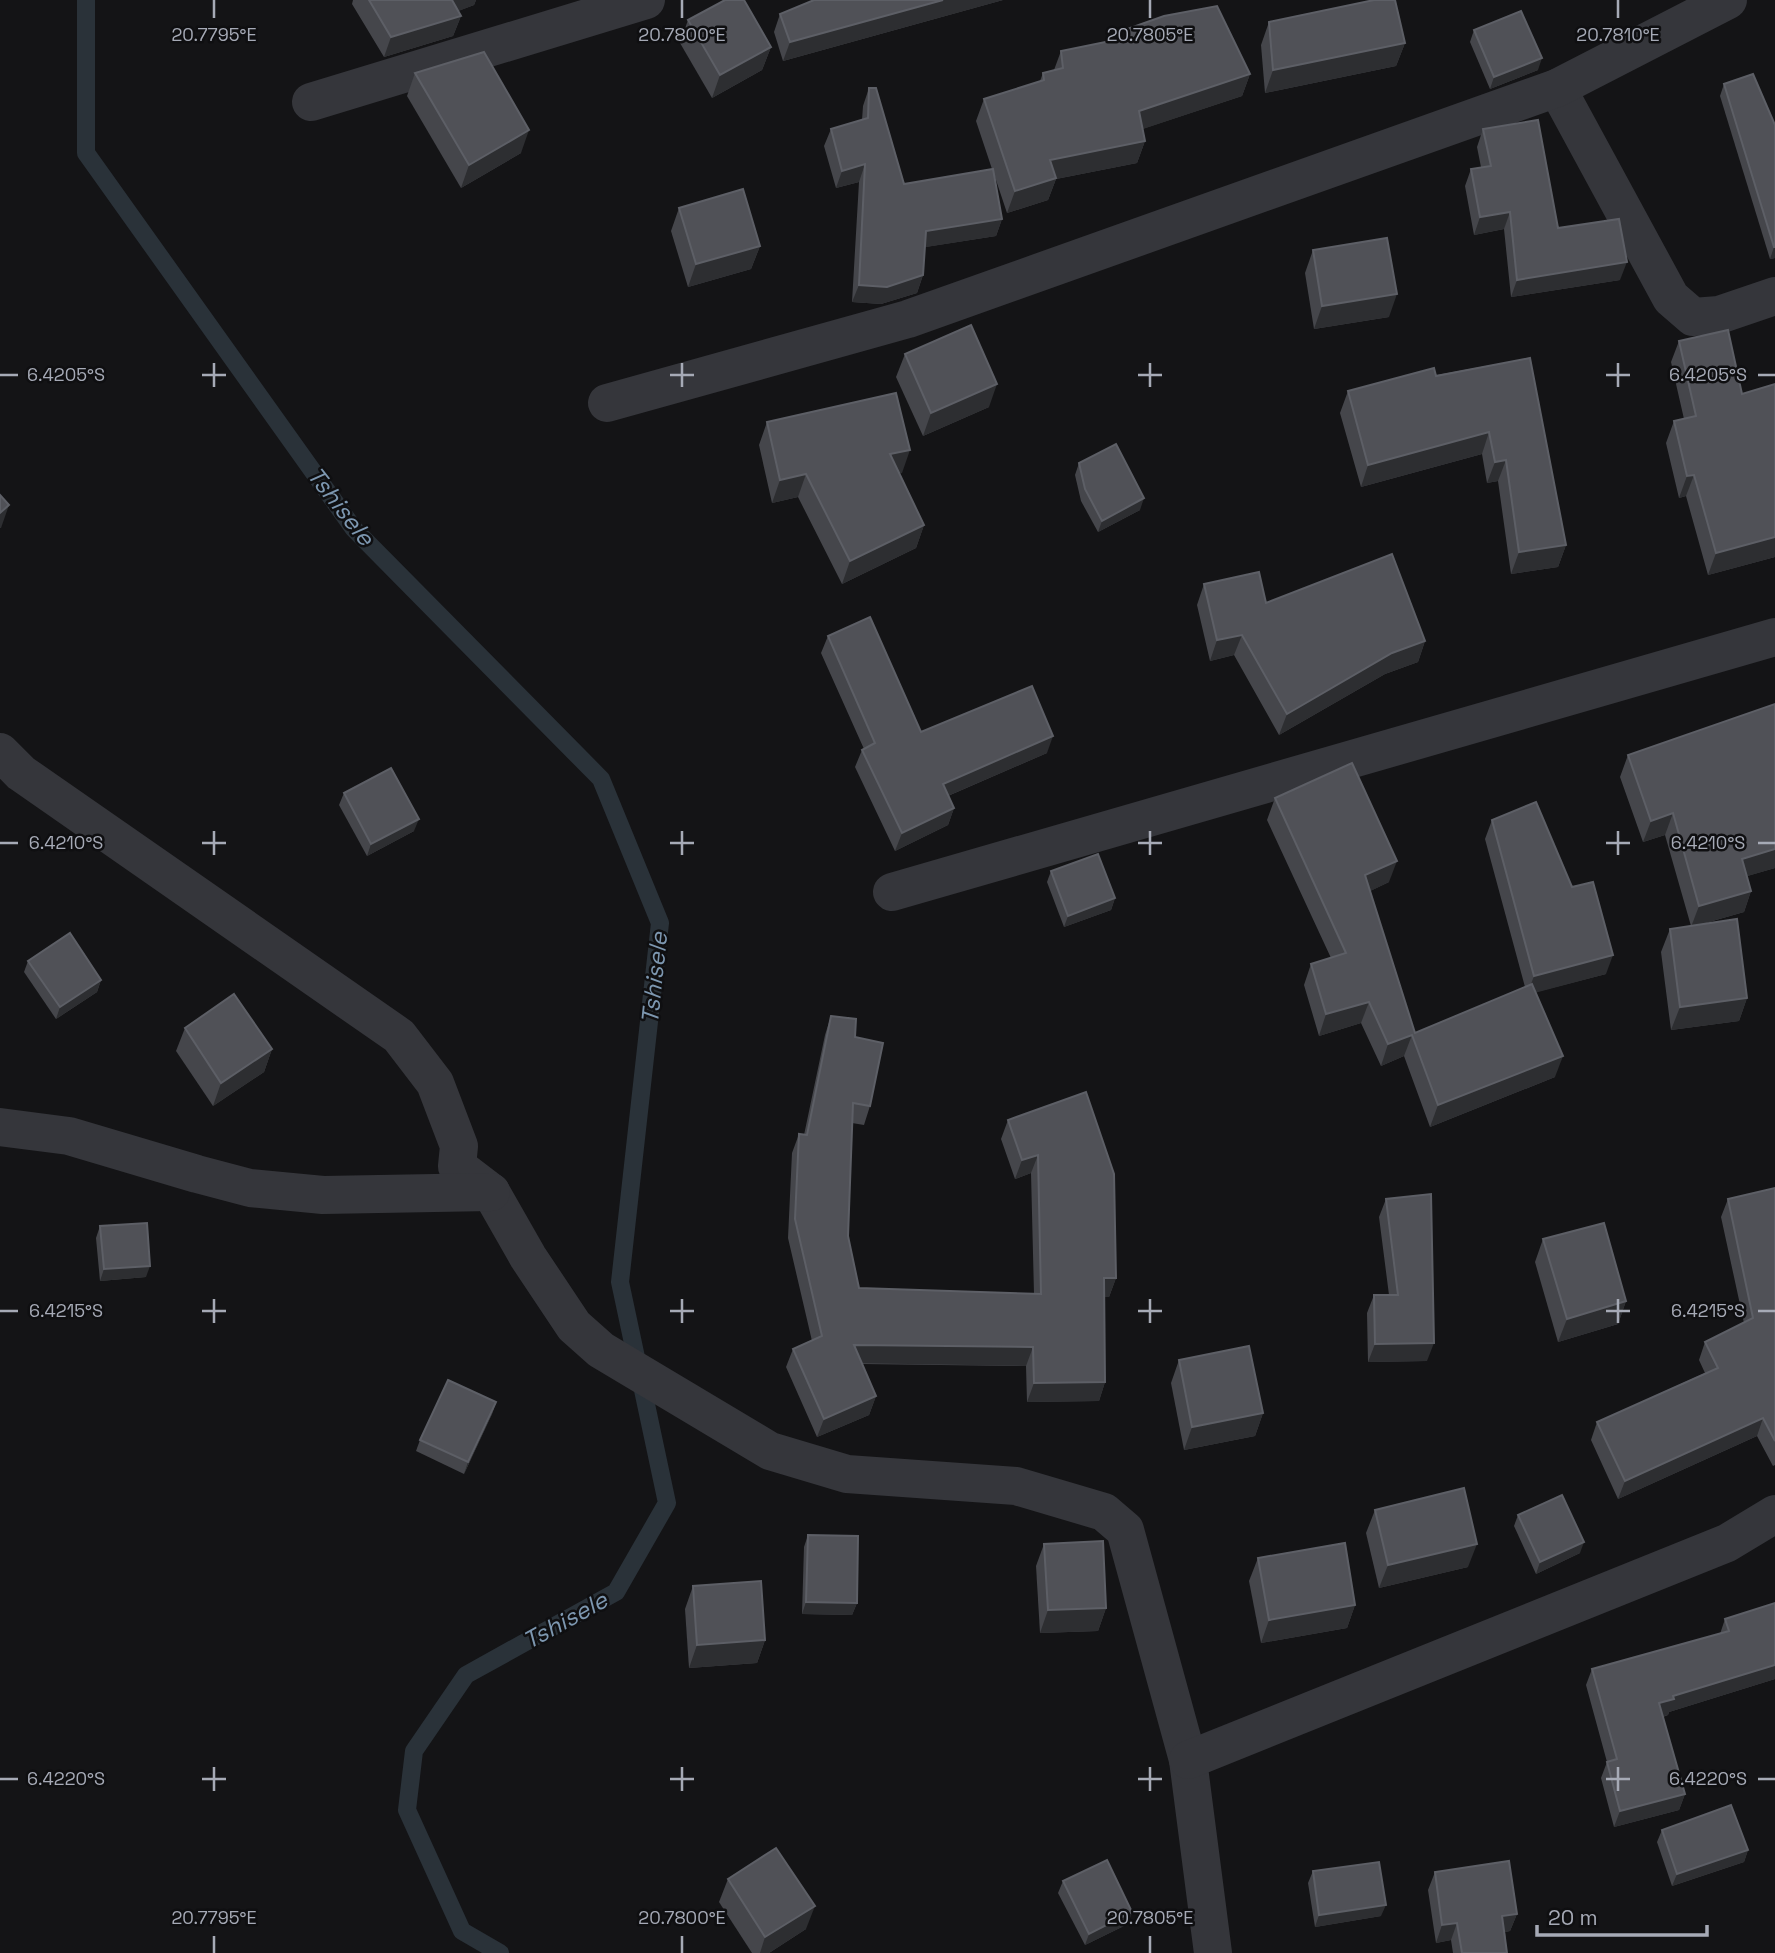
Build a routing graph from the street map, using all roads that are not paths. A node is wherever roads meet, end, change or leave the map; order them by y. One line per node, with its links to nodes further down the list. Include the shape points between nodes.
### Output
1 (646, 0): 4 (street)
2 (1708, 5): 3 (street)
3 (1557, 88): 5 (street, via 1671,298 1693,317 1719,315); 6 (street, via 908,319)
4 (311, 102)
5 (1775, 296)
6 (607, 403)
7 (1775, 637): 9 (street)
8 (0, 752): 11 (street, via 21,773 399,1036 435,1083 459,1146 457,1166)
9 (892, 892)
10 (0, 1127): 11 (street, via 69,1136 250,1188 323,1195)
11 (491, 1192): 13 (street, via 527,1257 574,1326 601,1350 770,1451 847,1474 1016,1486 1104,1512 1125,1530)
12 (1775, 1514): 13 (street, via 1727,1543)
13 (1188, 1760): 14 (street)
14 (1213, 1953)

